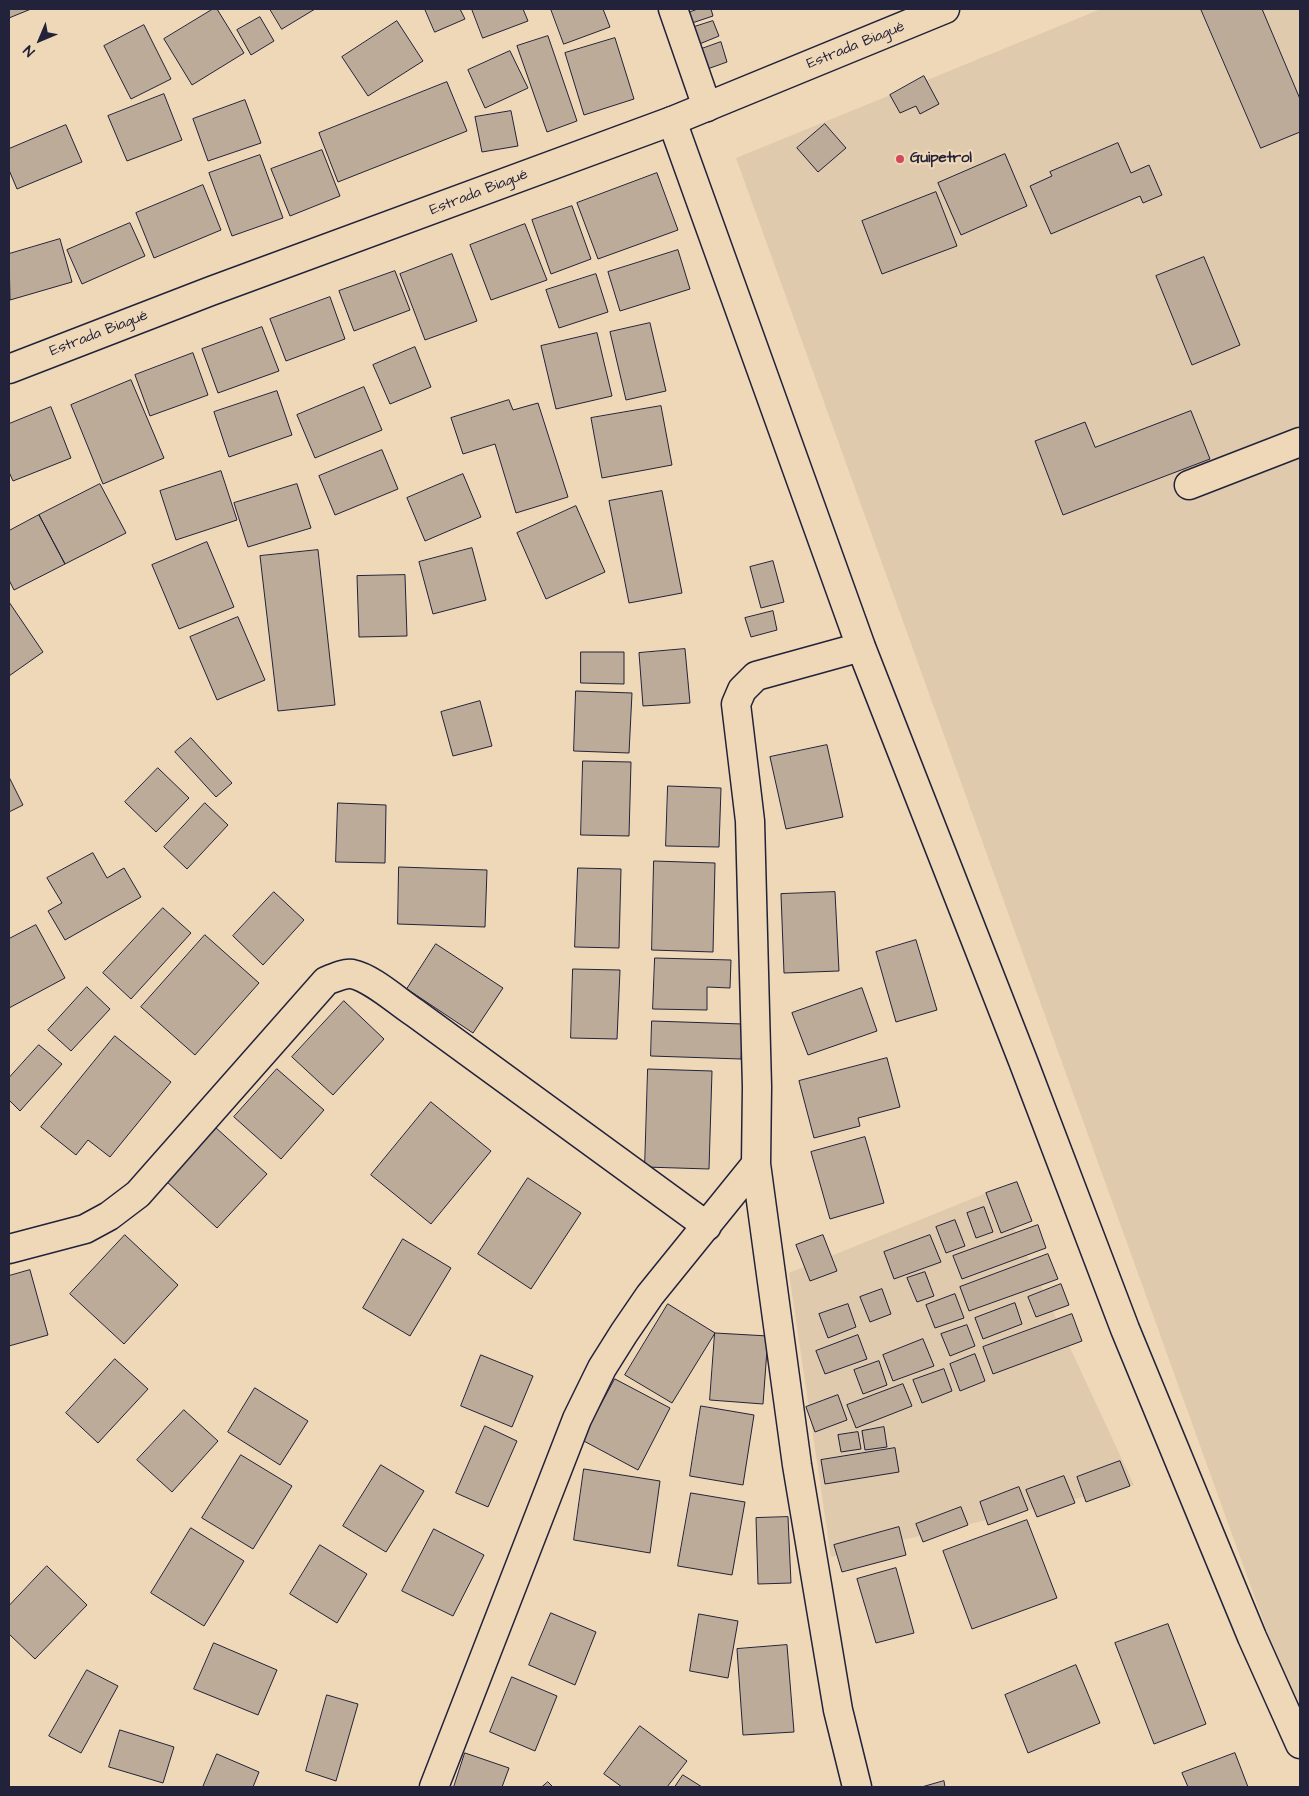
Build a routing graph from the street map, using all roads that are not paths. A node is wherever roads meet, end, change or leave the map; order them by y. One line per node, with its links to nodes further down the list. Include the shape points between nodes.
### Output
1 (673, 9): 3 (street)
2 (945, 9): 3 (street, Estrada Biagué)
3 (707, 107): 4 (street, Estrada Biagué)
4 (672, 121): 5 (street, Estrada Biagué); 8 (street)
5 (9, 369)
6 (1300, 442): 7 (street)
7 (1190, 485)
8 (861, 647): 9 (street, via 756,676 742,690 736,704 750,822); 12 (street, via 1125,1329 1252,1637)
9 (756, 1164): 10 (street); 14 (street, via 797,1465 838,1710)
10 (706, 1226): 11 (street, via 415,1013 374,984 352,974 326,981 138,1194 110,1216 84,1229); 13 (street, via 624,1333 602,1368 577,1419)
11 (9, 1249)
12 (1300, 1744)
13 (434, 1787)
14 (857, 1787)

